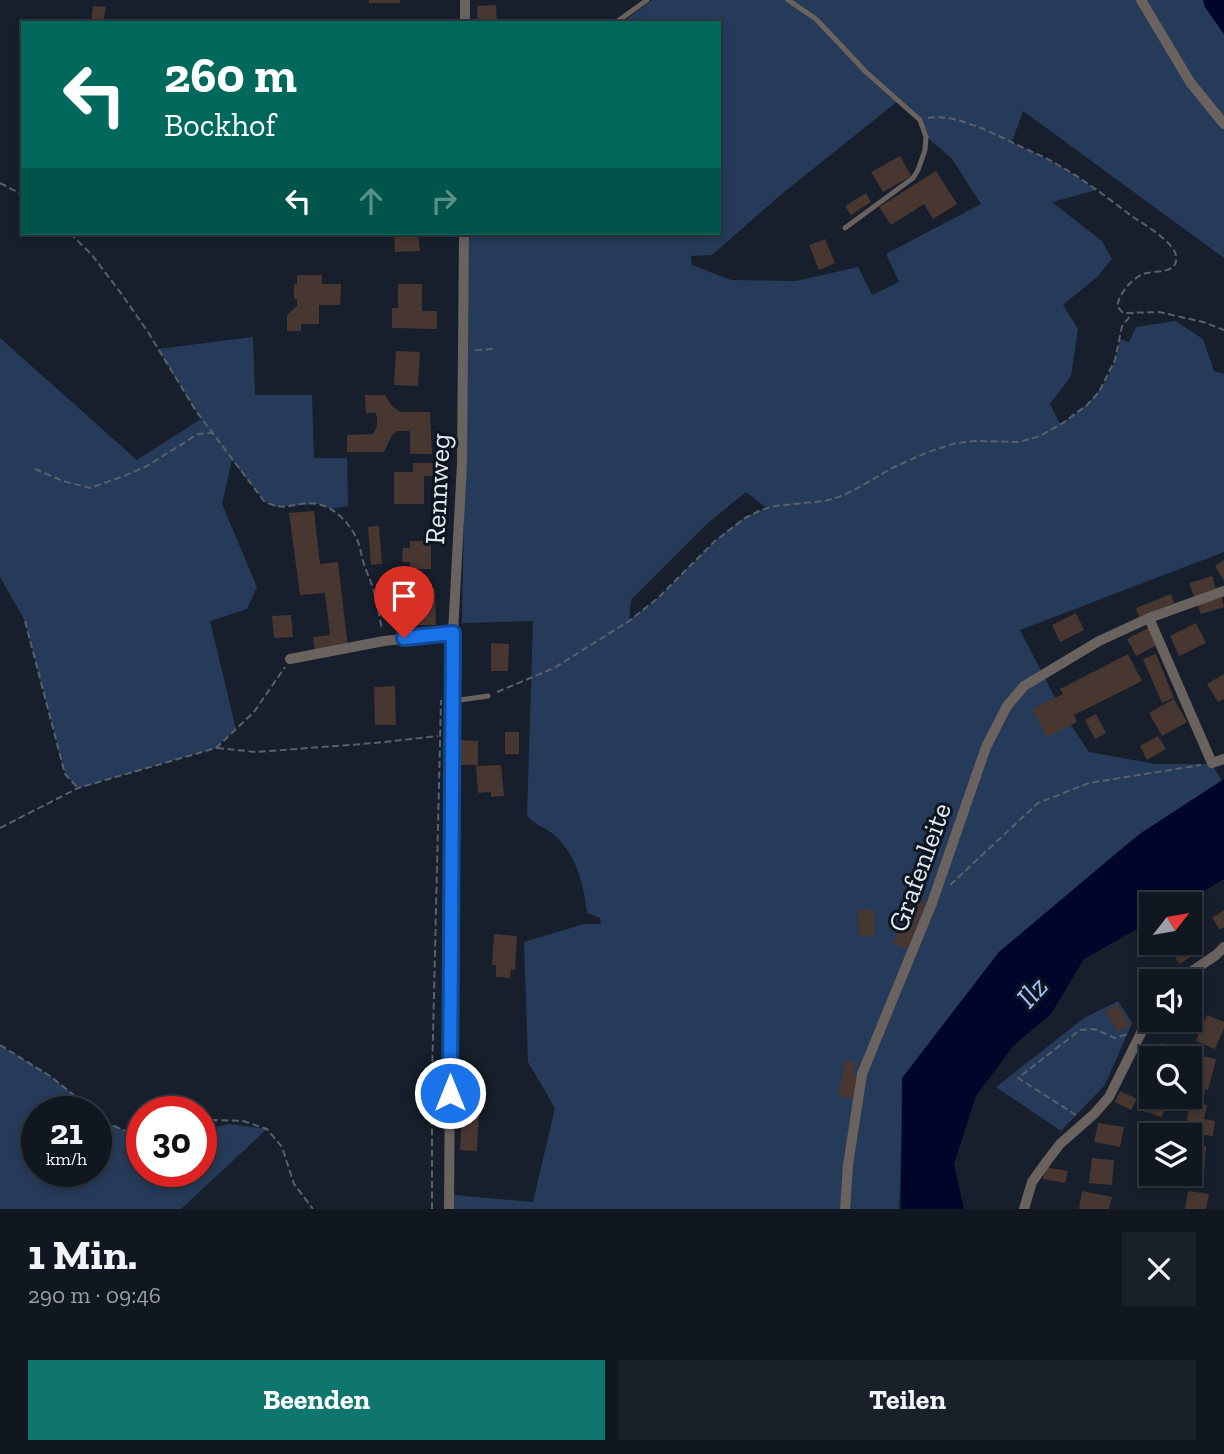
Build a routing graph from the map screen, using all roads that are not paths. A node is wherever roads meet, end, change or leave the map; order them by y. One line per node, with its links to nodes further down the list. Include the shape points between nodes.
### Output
1 (465, 0): 5 (street)
2 (647, 0): 6 (lane)
3 (788, 0): 8 (lane, via 816,19 920,120 926,137 913,178)
4 (1141, 0): 7 (street, via 1190,82)
5 (464, 21)
6 (618, 21)
7 (1224, 124)
8 (845, 228)
9 (464, 235): 12 (street, Rennweg, via 462,463)
10 (1224, 591): 11 (street, Grafenleite)
11 (1149, 618): 16 (street, via 1212,763); 21 (street, Grafenleite, via 1099,641 1024,686 1007,706 986,747 932,903 862,1074)
12 (453, 633): 13 (street); 15 (street, Rennweg)
13 (290, 659)
14 (488, 696): 15 (lane)
15 (452, 701): 20 (street, Rennweg)
16 (1224, 759)
17 (1224, 947): 18 (street)
18 (1195, 969)
19 (1142, 1032): 22 (street, via 1109,1097 1060,1144 1032,1182)
20 (449, 1209)
21 (845, 1209)
22 (1024, 1209)

